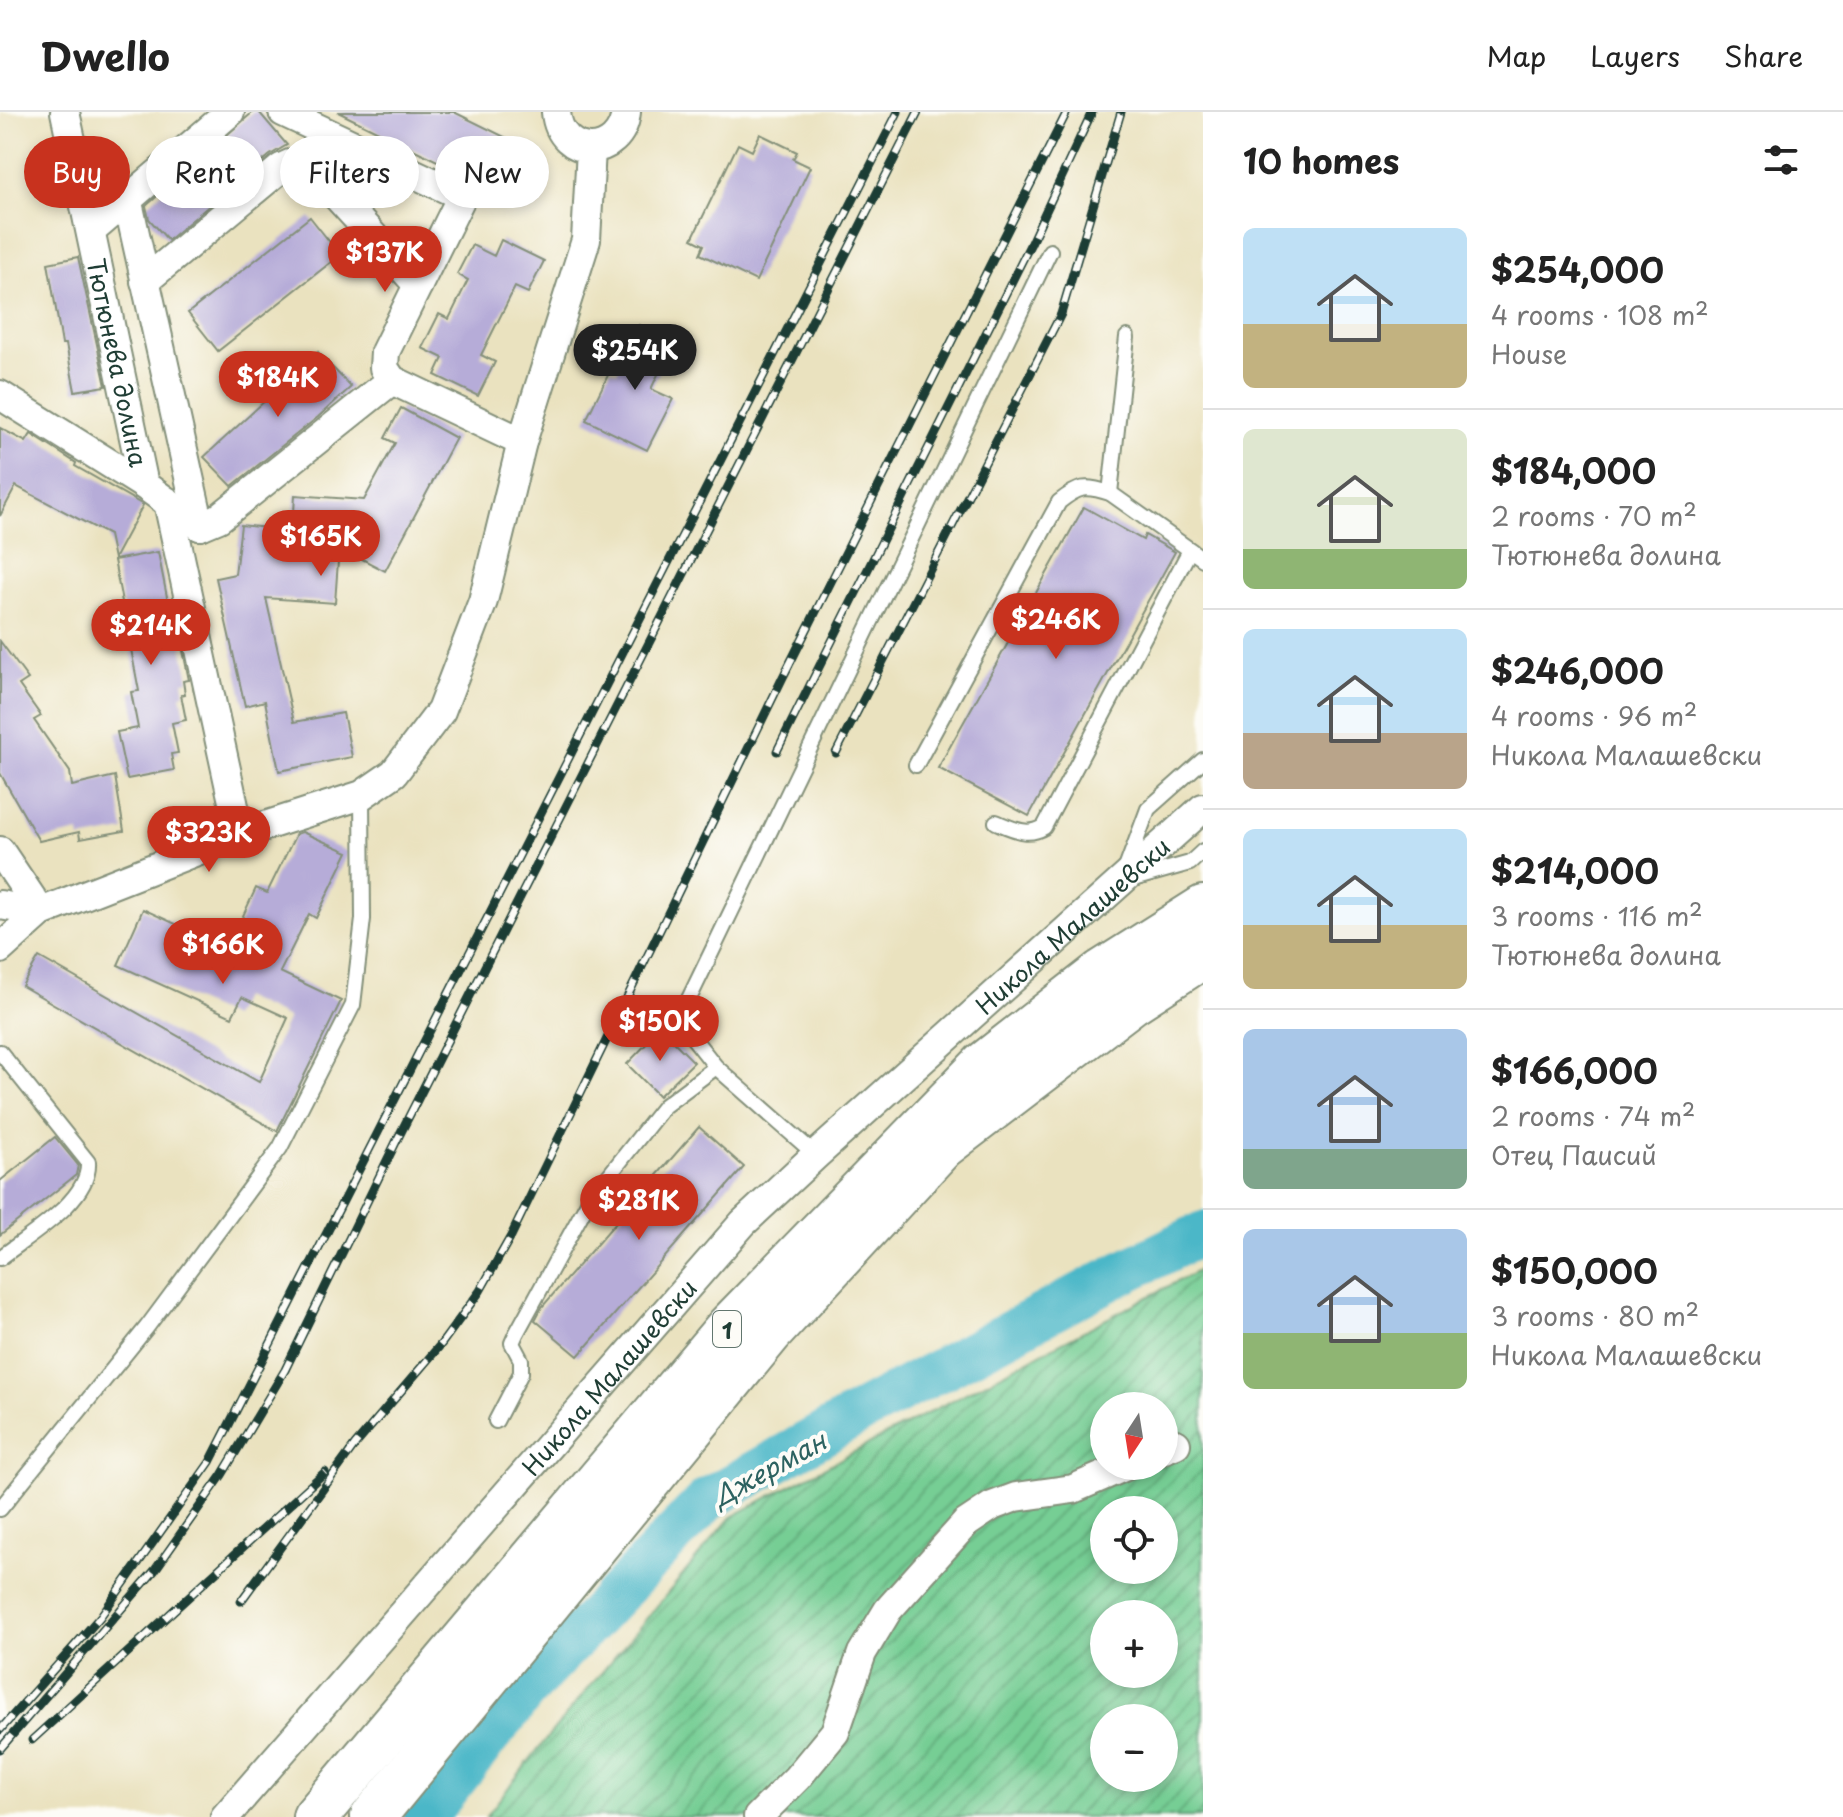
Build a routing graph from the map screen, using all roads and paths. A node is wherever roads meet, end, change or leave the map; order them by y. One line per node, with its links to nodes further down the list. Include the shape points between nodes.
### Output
1 (65, 112): 10 (street, Тютюнева долина)
2 (230, 112): 7 (street)
3 (283, 112): 13 (street, via 462,196)
4 (556, 112): 6 (street, via 569,141)
5 (626, 112): 6 (street, via 620,134)
6 (591, 149): 17 (street, via 586,240)
7 (130, 195)
8 (116, 208): 10 (street)
9 (129, 208): 12 (street)
10 (91, 231): 18 (street, Тютюнева долина)
11 (1050, 251): 39 (lane, via 686,1005 686,1029)
12 (145, 281): 13 (street, via 281,168 303,162); 21 (street)
13 (418, 285): 15 (street, via 385,352 384,368)
14 (1127, 337): 19 (lane)
15 (392, 380): 17 (street); 21 (street, via 219,518)
16 (0, 395): 18 (street)
17 (522, 442): 26 (street, via 483,601 441,711 394,773)
18 (144, 485): 20 (street, Тютюнева долина)
19 (1110, 493): 22 (lane); 25 (lane, via 1075,489 1059,502)
20 (168, 502): 21 (street, Тютюнева долина); 29 (street)
21 (200, 526)
22 (1190, 550): 23 (lane); 28 (lane, via 1044,827 1035,833)
23 (1203, 559)
24 (1203, 760): 32 (lane, via 1148,809)
25 (916, 765)
26 (362, 795): 29 (street); 44 (lane, via 363,919 353,1005 280,1148 147,1327)
27 (1203, 808): 32 (street, Никола Малашевски)
28 (996, 822)
29 (240, 834): 35 (street)
30 (0, 851): 35 (street)
31 (1203, 851): 32 (lane, via 1190,863)
32 (1121, 882): 40 (street, Никола Малашевски)
33 (0, 905): 35 (street)
34 (1203, 908): 46 (main road, 1, via 1102,972 972,1076 729,1326)
35 (41, 912): 36 (street)
36 (0, 949)
37 (1203, 956): 47 (main road, 1, via 1132,1002 942,1147 770,1333)
38 (0, 1052): 41 (lane, via 88,1162 89,1172 77,1197)
39 (716, 1067): 40 (lane); 42 (lane, via 664,1106 588,1202 512,1343 521,1373)
40 (816, 1155): 45 (street, Никола Малашевски, via 743,1223)
41 (0, 1258)
42 (496, 1421)
43 (1094, 1480): 48 (street, via 1073,1489 1016,1497 965,1524 888,1610 862,1653 835,1732)
44 (0, 1509)
45 (225, 1817)
46 (315, 1817)
47 (373, 1817)
48 (758, 1817)

